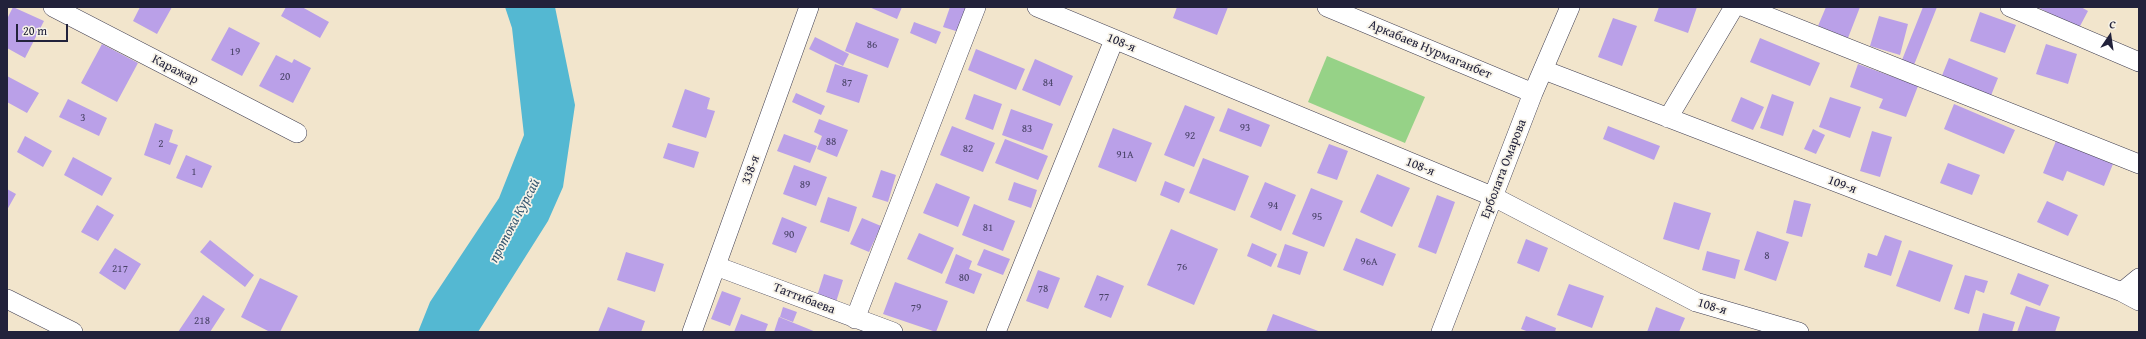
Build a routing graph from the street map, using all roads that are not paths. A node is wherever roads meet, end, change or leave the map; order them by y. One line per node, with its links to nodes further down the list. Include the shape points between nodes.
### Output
1 (53, 7): 15 (street, Каражар)
2 (809, 7): 18 (street, 338-я)
3 (976, 7): 23 (street)
4 (1037, 7): 10 (street, 108-я)
5 (1327, 7): 13 (street, Аркабаев Нурмаганбет)
6 (1570, 7): 12 (street, Ерболата Омарова)
7 (1734, 7): 14 (street)
8 (1744, 7): 16 (street)
9 (2010, 7): 11 (street)
10 (1114, 40): 17 (street, 108-я); 27 (street)
11 (2139, 62)
12 (1544, 70): 13 (street, Ерболата Омарова); 14 (street, 109-я)
13 (1533, 93): 17 (street, Ерболата Омарова)
14 (1668, 118): 20 (street, 109-я)
15 (298, 133)
16 (2139, 164)
17 (1494, 198): 28 (street, Ерболата Омарова); 29 (street, 108-я, via 1696,302)
18 (716, 266): 23 (street, Таттибаева); 25 (street, 338-я)
19 (2139, 278): 20 (street)
20 (2122, 292): 22 (street, 109-я)
21 (7, 299): 24 (street)
22 (2139, 301)
23 (855, 319): 26 (street, Таттибаева)
24 (73, 332)
25 (692, 332)
26 (893, 332)
27 (996, 332)
28 (1441, 332)
29 (1799, 332)

